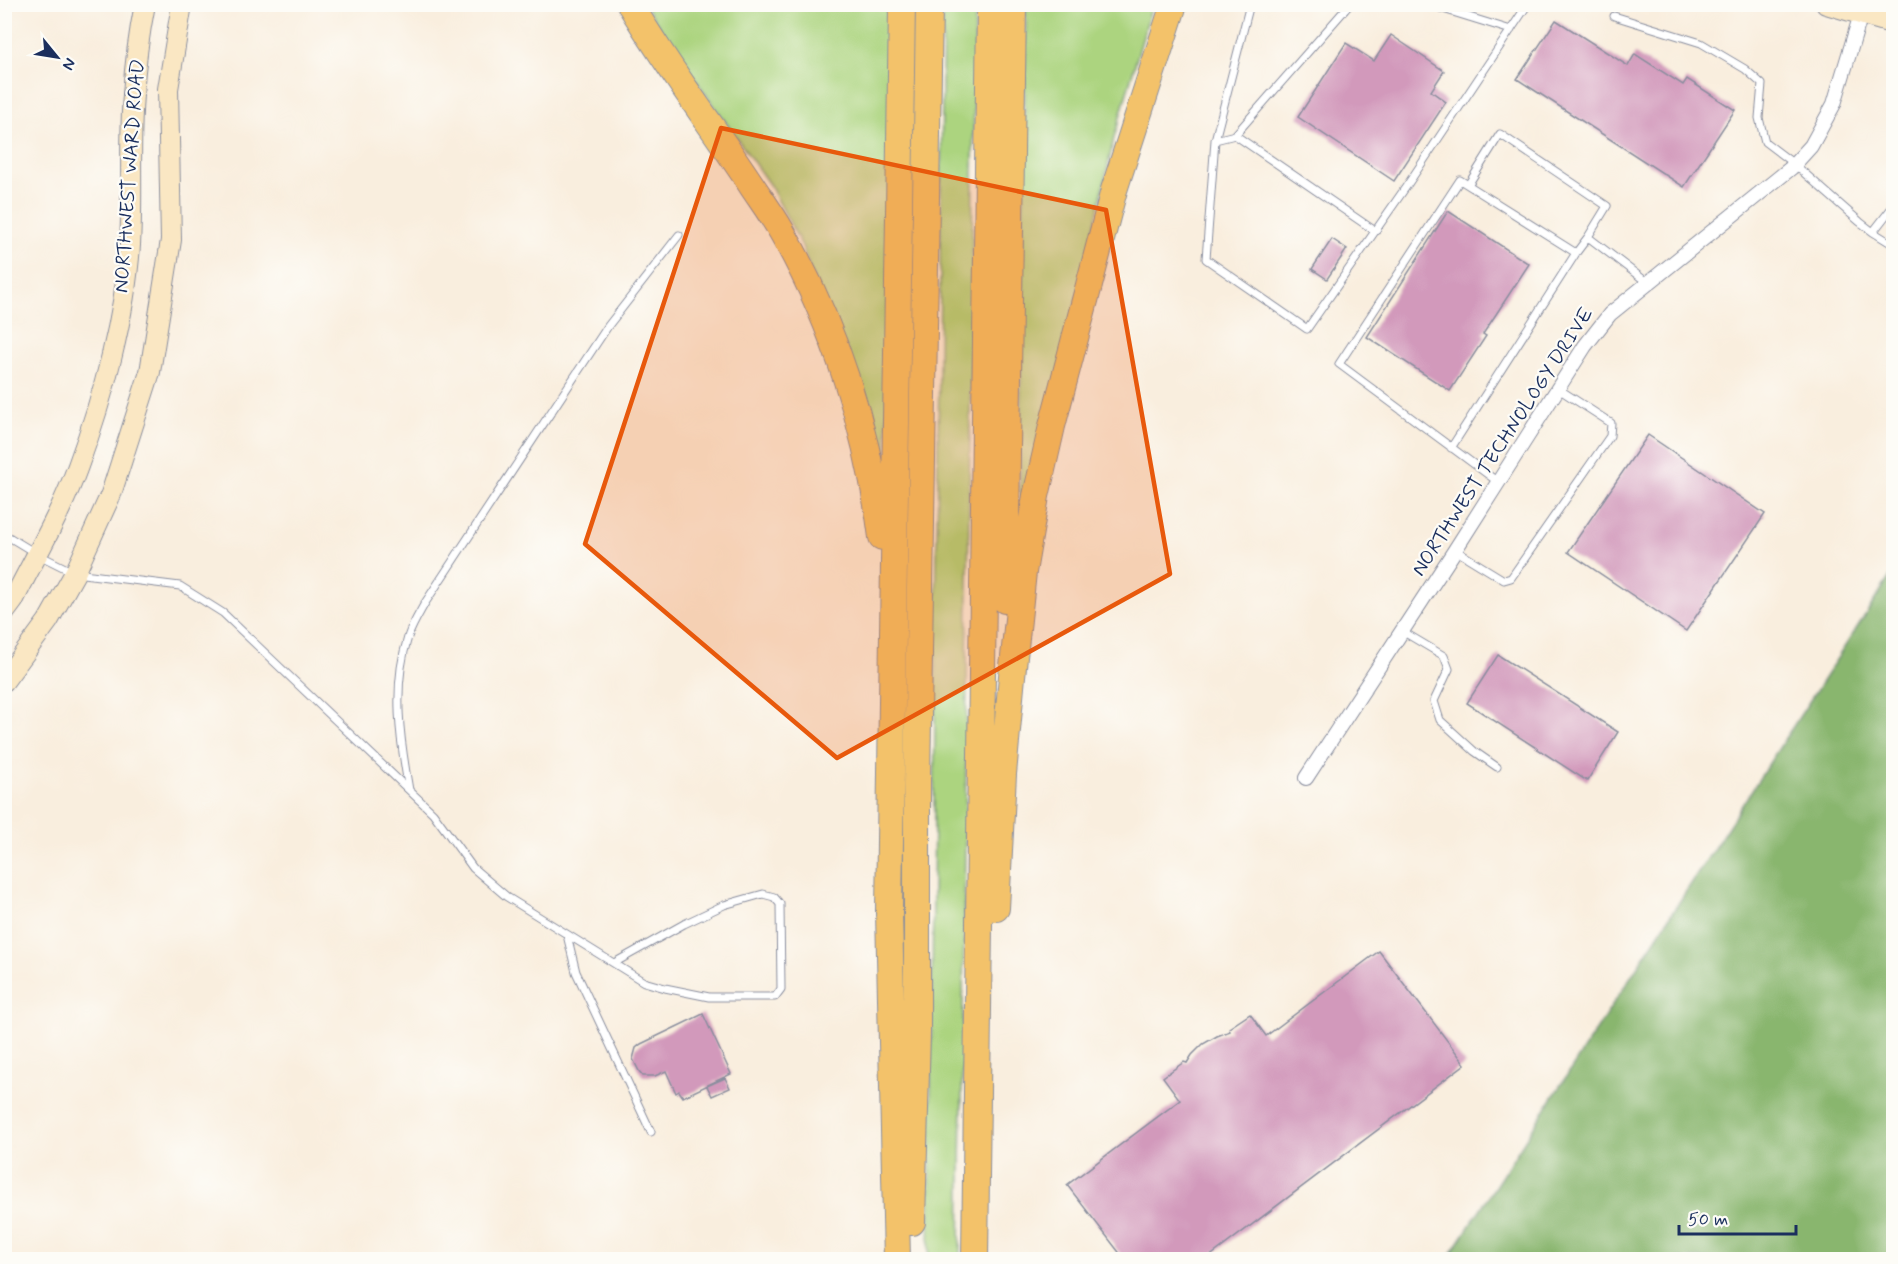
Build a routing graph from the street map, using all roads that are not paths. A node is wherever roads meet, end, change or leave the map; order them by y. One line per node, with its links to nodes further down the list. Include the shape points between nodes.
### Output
1 (145, 4): 35 (street, NORTHWEST WARD ROAD, via 133,95 130,246 120,318 78,467)
2 (182, 4): 36 (street, NORTHWEST WARD ROAD, via 168,89 171,240 150,372 111,495)
3 (630, 4): 38 (highway, via 782,231 812,289 841,361 866,447)
4 (902, 4): 38 (highway)
5 (929, 4): 50 (highway)
6 (990, 4): 48 (highway)
7 (1013, 4): 42 (highway)
8 (1174, 4): 42 (highway, via 1114,190 1036,496 1023,572)
9 (1250, 4): 19 (lane)
10 (1350, 4): 18 (lane)
11 (1427, 4): 17 (lane)
12 (1528, 4): 17 (lane)
13 (1826, 4): 14 (street)
14 (1862, 9): 16 (street); 20 (street, NORTHWEST TECHNOLOGY DRIVE, via 1834,104 1810,146)
15 (1614, 16): 20 (lane, via 1701,43 1745,69 1762,84 1759,118 1765,142)
16 (1893, 24)
17 (1511, 30): 23 (lane)
18 (1236, 135): 19 (lane); 23 (lane)
19 (1215, 140): 23 (lane, via 1206,259 1307,329)
20 (1794, 164): 24 (lane); 29 (street, NORTHWEST TECHNOLOGY DRIVE)
21 (1468, 185): 26 (lane, via 1500,134 1607,206); 28 (lane); 31 (lane, via 1460,180 1340,364)
22 (1893, 205): 24 (lane)
23 (1375, 231)
24 (1873, 232): 27 (lane)
25 (679, 236): 44 (lane, via 608,326 425,603 408,637 398,687 400,745)
26 (1588, 237): 28 (lane); 29 (lane)
27 (1893, 245)
28 (1575, 253): 31 (lane)
29 (1648, 283): 30 (street, NORTHWEST TECHNOLOGY DRIVE, via 1610,314)
30 (1557, 388): 32 (street, NORTHWEST TECHNOLOGY DRIVE); 34 (lane, via 1611,423 1610,435 1511,578 1504,580)
31 (1451, 447): 32 (lane)
32 (1498, 482): 34 (street, NORTHWEST TECHNOLOGY DRIVE)
33 (4, 534): 35 (lane)
34 (1455, 550): 39 (street, NORTHWEST TECHNOLOGY DRIVE)
35 (37, 554): 36 (lane); 37 (street, NORTHWEST WARD ROAD)
36 (75, 573): 40 (street, NORTHWEST WARD ROAD, via 48,621); 44 (lane, via 180,586 223,613)
37 (4, 613)
38 (892, 618): 49 (highway, via 889,912)
39 (1402, 631): 41 (lane, via 1444,656 1449,669 1434,701 1440,720); 43 (street, NORTHWEST TECHNOLOGY DRIVE)
40 (4, 681)
41 (1497, 768)
42 (1004, 774): 48 (highway)
43 (1306, 778)
44 (409, 790): 45 (lane, via 433,813 472,868 507,897)
45 (567, 935): 46 (lane); 47 (lane, via 576,972)
46 (614, 963): 46 (lane, via 724,905 763,894 780,904 781,989 775,998 709,997 665,988 645,982)
47 (651, 1132)
48 (976, 1213): 51 (highway)
49 (897, 1260)
50 (911, 1260)
51 (975, 1260)

